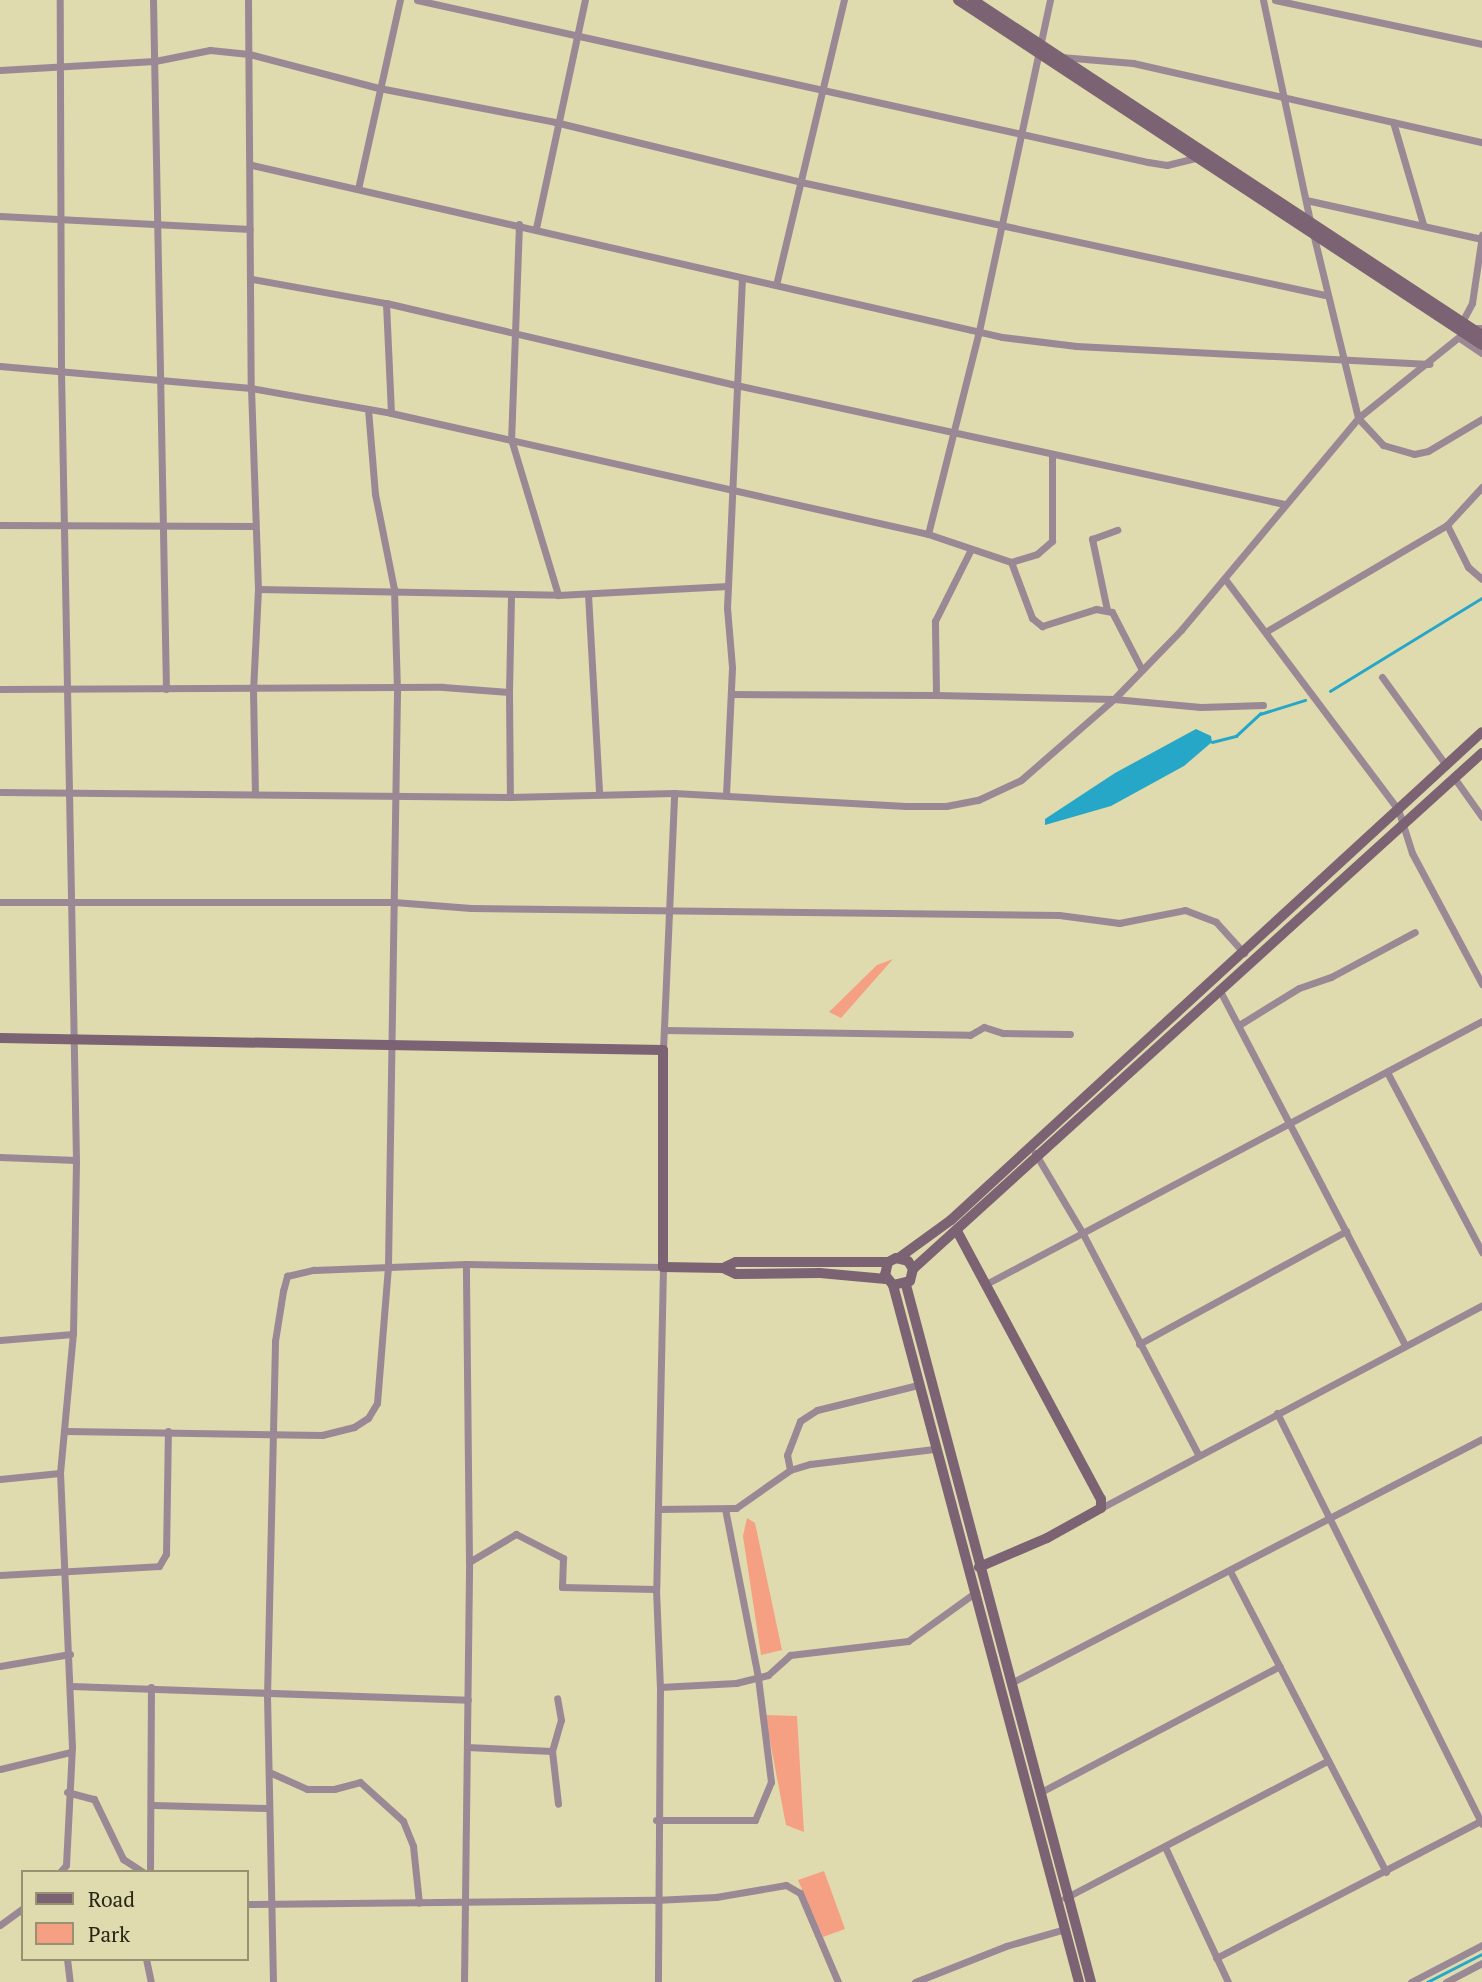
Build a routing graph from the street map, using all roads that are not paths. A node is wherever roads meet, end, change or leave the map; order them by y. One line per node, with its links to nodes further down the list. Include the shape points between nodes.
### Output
1 (60, 0): 19 (street)
2 (153, 0): 18 (street)
3 (248, 0): 16 (street)
4 (400, 0): 21 (street)
5 (417, 0): 13 (street)
6 (585, 0): 13 (street)
7 (844, 0): 22 (street)
8 (958, 0): 15 (street)
9 (973, 0): 15 (street)
10 (1050, 0): 15 (street)
11 (1263, 0): 23 (street)
12 (1275, 0): 14 (street)
13 (577, 35): 22 (street); 24 (street)
14 (1482, 44)
15 (1038, 48): 17 (street); 26 (street); 28 (street)
16 (249, 54): 18 (street, via 210,50); 21 (street); 29 (street)
17 (1058, 56): 23 (street, via 1133,63); 35 (street)
18 (155, 61): 19 (street); 36 (street)
19 (59, 66): 20 (street); 34 (street)
20 (0, 70)
21 (379, 88): 24 (street); 31 (street)
22 (825, 93): 26 (street); 30 (street)
23 (1285, 97): 25 (street); 32 (street)
24 (555, 122): 30 (street); 40 (street)
25 (1393, 122): 27 (street); 39 (street)
26 (1020, 134): 28 (street, via 1167,165); 38 (street)
27 (1482, 142)
28 (1196, 158): 42 (street)
29 (252, 165): 31 (street); 41 (street)
30 (801, 182): 38 (street); 46 (street)
31 (358, 189): 37 (street)
32 (1306, 200): 35 (street); 39 (street)
33 (0, 216): 34 (street)
34 (63, 219): 36 (street); 59 (street)
35 (1310, 223): 42 (street); 51 (street)
36 (157, 224): 41 (street); 60 (street)
37 (519, 224): 40 (street); 52 (street)
38 (1001, 224): 47 (street); 50 (street)
39 (1423, 224): 43 (street)
40 (536, 228): 44 (street)
41 (250, 229): 45 (street)
42 (1314, 235): 47 (street); 51 (street)
43 (1482, 237): 51 (street)
44 (742, 278): 46 (street); 61 (street)
45 (252, 279): 48 (street); 62 (street)
46 (776, 285): 50 (street)
47 (1325, 295): 56 (street)
48 (386, 303): 52 (street); 64 (street)
49 (1482, 328): 51 (street)
50 (979, 331): 56 (street, via 1076,346); 67 (street)
51 (1464, 331): 53 (street); 54 (street); 55 (street); 57 (street)
52 (513, 335): 61 (street); 68 (street)
53 (1482, 335)
54 (1482, 345)
55 (1482, 353)
56 (1342, 360): 57 (street); 65 (street)
57 (1430, 364): 65 (street)
58 (0, 366): 59 (street)
59 (61, 372): 60 (street); 76 (street)
60 (159, 382): 62 (street); 73 (street)
61 (736, 385): 67 (street); 71 (street)
62 (251, 388): 63 (street); 77 (street)
63 (368, 409): 64 (street); 86 (street, via 373,484)
64 (391, 413): 68 (street)
65 (1358, 418): 66 (street, via 1383,445 1414,454 1428,451); 72 (street)
66 (1482, 419)
67 (953, 433): 69 (street); 79 (street)
68 (511, 439): 71 (street); 89 (street)
69 (1052, 456): 72 (street); 81 (street, via 1052,541 1037,554)
70 (1482, 487): 75 (street)
71 (733, 490): 79 (street); 84 (street)
72 (1284, 504): 82 (street)
73 (160, 524): 76 (street); 77 (street); 96 (street)
74 (0, 525): 76 (street)
75 (1447, 525): 83 (street, via 1468,567); 91 (street)
76 (66, 526): 94 (street)
77 (254, 526): 85 (street)
78 (1117, 530): 90 (street, via 1092,539)
79 (928, 534): 80 (street)
80 (971, 549): 81 (street); 101 (street, via 935,621)
81 (1012, 562): 90 (street, via 1032,618 1042,626)
82 (1225, 579): 91 (street); 92 (street)
83 (1482, 579)
84 (729, 586): 88 (street); 100 (street)
85 (258, 589): 86 (street); 98 (street)
86 (394, 589): 87 (street); 97 (street)
87 (511, 594): 89 (street); 99 (street)
88 (588, 594): 89 (street); 111 (street)
89 (558, 595)
90 (1107, 610): 92 (street, via 1117,616)
91 (1268, 631): 116 (street)
92 (1142, 670): 102 (street)
93 (1382, 677): 106 (street)
94 (69, 688): 95 (street); 96 (street); 108 (street)
95 (0, 689)
96 (166, 689): 98 (street)
97 (397, 690): 98 (street); 99 (street, via 443,687); 113 (street)
98 (253, 691): 110 (street)
99 (509, 692): 115 (street)
100 (730, 694): 101 (street); 114 (street)
101 (936, 695): 102 (street)
102 (1114, 699): 103 (street, via 1201,707); 114 (street, via 1021,780 978,800 906,806)
103 (1263, 705)
104 (1482, 732): 106 (street)
105 (1482, 753): 107 (street)
106 (1446, 765): 116 (street)
107 (1455, 779): 117 (street); 118 (street)
108 (69, 791): 109 (street); 110 (street); 119 (street)
109 (0, 792)
110 (255, 793): 113 (street)
111 (599, 793): 112 (street); 115 (street)
112 (674, 793): 114 (street); 122 (street)
113 (396, 795): 115 (street); 121 (street)
114 (726, 796)
115 (510, 797)
116 (1398, 809): 118 (street); 124 (street)
117 (1482, 817)
118 (1401, 823): 125 (street); 126 (street)
119 (71, 900): 120 (street); 121 (street); 132 (street)
120 (0, 902)
121 (394, 902): 122 (street, via 471,908); 133 (street)
122 (669, 910): 124 (street, via 1059,915 1119,923 1185,910 1216,922); 129 (street)
123 (1415, 932): 128 (street, via 1331,977 1299,988)
124 (1244, 953): 137 (street)
125 (1482, 984)
126 (1219, 989): 128 (street); 137 (street)
127 (1482, 1021): 135 (street)
128 (1240, 1025): 136 (street)
129 (664, 1030): 130 (street, via 970,1035 984,1027); 134 (street)
130 (1070, 1034)
131 (0, 1038): 132 (street)
132 (72, 1038): 133 (street); 139 (street)
133 (394, 1044): 134 (street); 147 (street)
134 (663, 1051): 148 (street)
135 (1387, 1072): 136 (street); 143 (street)
136 (1288, 1124): 141 (street); 142 (street)
137 (1033, 1151): 140 (street); 142 (street); 144 (street)
138 (0, 1157): 139 (street)
139 (76, 1160): 155 (street)
140 (957, 1231): 150 (street); 152 (street)
141 (1346, 1231): 157 (street); 158 (street)
142 (1083, 1234): 152 (street); 157 (street)
143 (1482, 1252)
144 (900, 1257): 145 (street); 150 (street)
145 (888, 1262): 149 (street, via 736,1262); 151 (street)
146 (466, 1264): 147 (street); 148 (street); 174 (street)
147 (388, 1266): 163 (street, via 377,1402 368,1418 323,1435); 163 (street, via 287,1276 275,1341)
148 (663, 1267): 149 (street); 170 (street)
149 (723, 1268): 151 (street, via 736,1274 820,1273)
150 (913, 1269): 153 (street)
151 (890, 1282): 153 (street); 159 (street)
152 (988, 1283): 171 (street, via 1099,1493)
153 (906, 1284): 175 (street)
154 (1482, 1305): 158 (street)
155 (73, 1334): 156 (street); 161 (street)
156 (0, 1340)
157 (1139, 1344): 166 (street)
158 (1405, 1345): 160 (street)
159 (918, 1385): 165 (street); 167 (street, via 809,1415 791,1438)
160 (1277, 1413): 166 (street); 173 (street)
161 (67, 1431): 162 (street); 168 (street)
162 (168, 1431): 163 (street); 176 (street, via 163,1561 153,1567)
163 (272, 1435): 189 (street)
164 (1482, 1438): 173 (street)
165 (934, 1449): 167 (street); 180 (street)
166 (1198, 1454): 171 (street)
167 (790, 1470): 172 (street, via 748,1502)
168 (60, 1473): 169 (street); 176 (street)
169 (0, 1479)
170 (658, 1508): 172 (street); 179 (street)
171 (1101, 1508): 175 (street, via 1048,1538)
172 (725, 1509): 184 (street)
173 (1327, 1520): 177 (street); 204 (street)
174 (469, 1562): 179 (street, via 516,1534 563,1558 562,1587); 191 (street)
175 (979, 1567): 185 (street)
176 (64, 1569): 178 (street); 181 (street)
177 (1230, 1572): 183 (street); 185 (street)
178 (0, 1575)
179 (656, 1589): 188 (street)
180 (976, 1592): 184 (street, via 908,1640 790,1655 768,1675); 213 (street)
181 (70, 1654): 182 (street); 186 (street)
182 (0, 1666)
183 (1280, 1666): 195 (street); 199 (street)
184 (758, 1677): 188 (street); 203 (street, via 771,1782 755,1820)
185 (1011, 1683): 199 (street)
186 (71, 1686): 187 (street); 194 (street)
187 (151, 1687): 189 (street); 201 (street)
188 (660, 1687): 203 (street)
189 (268, 1696): 191 (street); 197 (street)
190 (557, 1698): 193 (street, via 561,1720)
191 (468, 1700): 192 (street)
192 (467, 1747): 193 (street); 216 (street)
193 (552, 1751): 200 (street)
194 (71, 1752): 196 (street); 198 (street)
195 (1327, 1761): 205 (street); 211 (street)
196 (0, 1769)
197 (269, 1772): 202 (street); 215 (street, via 307,1789 334,1789 360,1782 404,1821 413,1846)
198 (67, 1792): 206 (street, via 94,1799); 207 (street, via 66,1865)
199 (1039, 1793): 213 (street)
200 (558, 1804)
201 (153, 1805): 202 (street); 210 (street)
202 (267, 1808): 217 (street)
203 (656, 1820): 212 (street)
204 (1481, 1822): 211 (street)
205 (1165, 1847): 213 (street); 222 (street)
206 (123, 1859): 208 (street); 209 (street)
207 (62, 1870)
208 (126, 1870)
209 (140, 1870)
210 (150, 1870)
211 (1386, 1872): 222 (street)
212 (655, 1899): 216 (street); 230 (street); 231 (street, via 793,1886)
213 (1062, 1899): 220 (street); 234 (street)
214 (248, 1903): 217 (street)
215 (419, 1903): 216 (street); 217 (street)
216 (465, 1903): 229 (street)
217 (271, 1904): 228 (street)
218 (21, 1909): 219 (street)
219 (0, 1925)
220 (1065, 1929): 232 (street, via 1006,1945); 233 (street)
221 (1482, 1945): 236 (street)
222 (1216, 1958): 235 (street)
223 (68, 1961): 226 (street)
224 (146, 1961): 227 (street)
225 (1482, 1963): 237 (street)
226 (70, 1982)
227 (150, 1982)
228 (274, 1982)
229 (464, 1982)
230 (658, 1982)
231 (838, 1982)
232 (915, 1982)
233 (1079, 1982)
234 (1091, 1982)
235 (1228, 1982)
236 (1411, 1982)
237 (1446, 1982)

